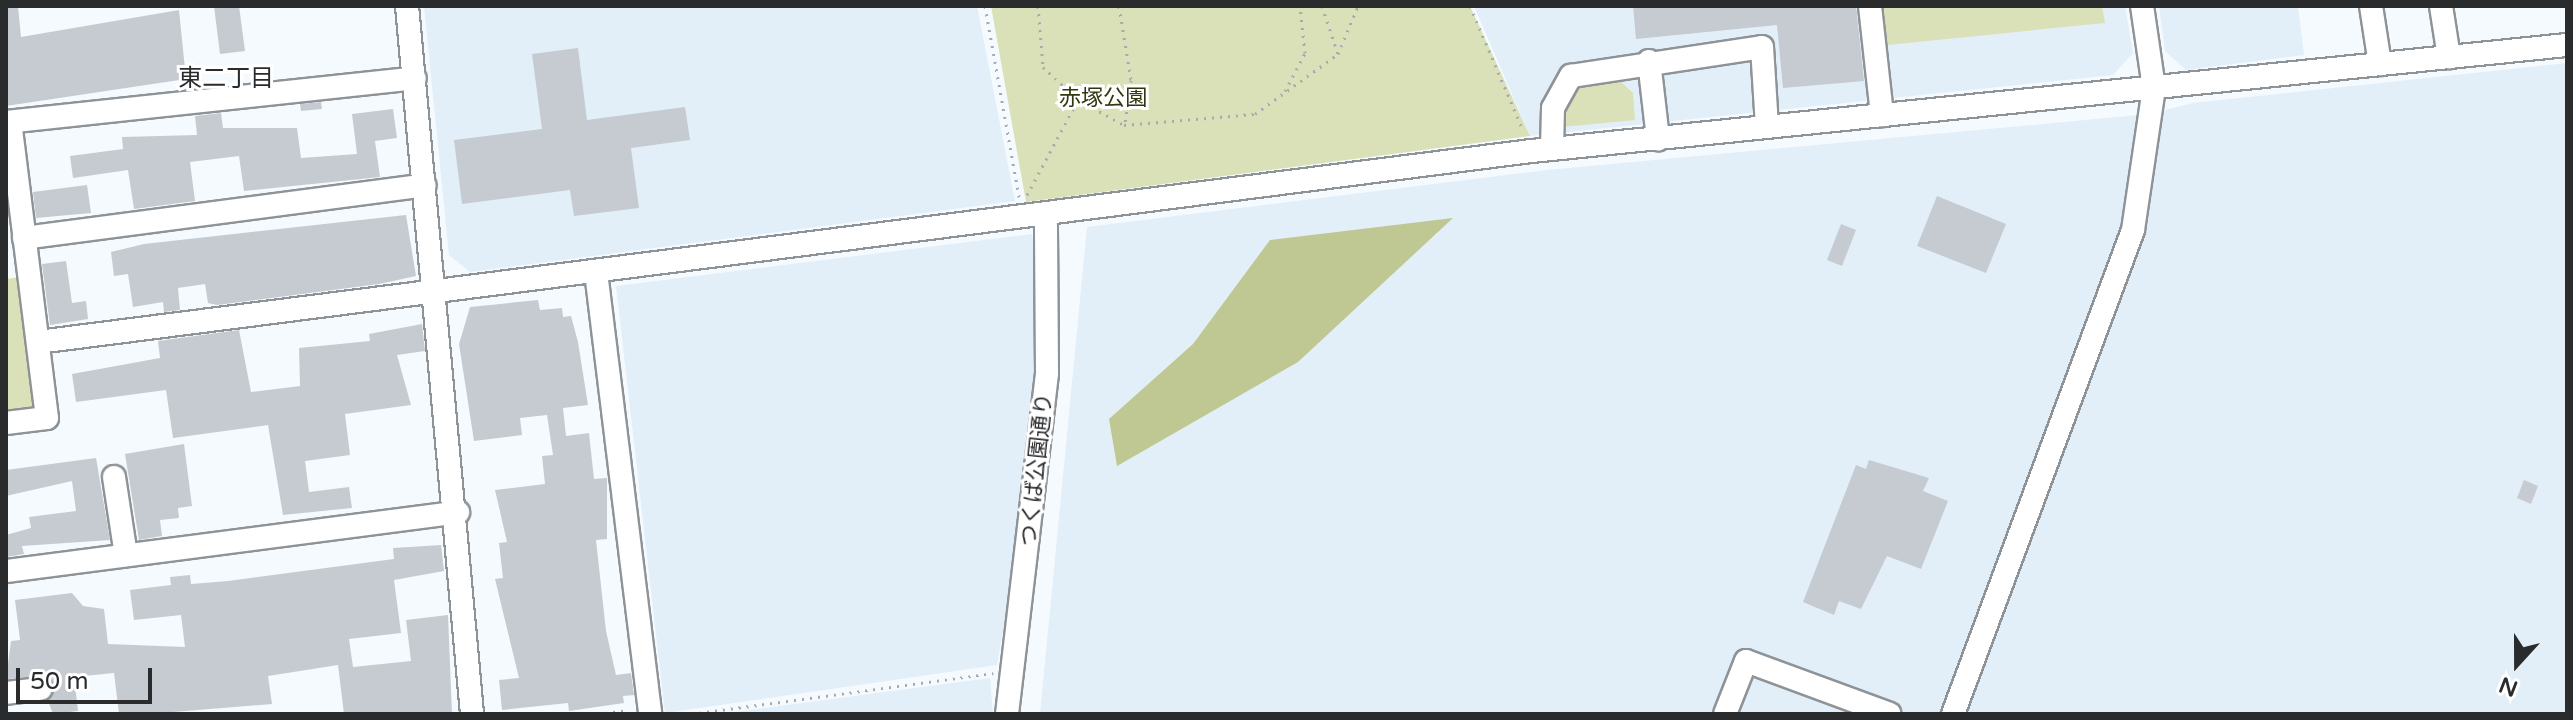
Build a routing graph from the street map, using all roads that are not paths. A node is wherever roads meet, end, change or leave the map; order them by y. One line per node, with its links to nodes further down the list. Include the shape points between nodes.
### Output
1 (407, 6): 10 (street)
2 (1870, 6): 12 (street)
3 (2142, 6): 11 (street)
4 (2371, 6): 9 (street)
5 (2441, 6): 7 (street)
6 (2567, 45): 7 (street)
7 (2449, 57): 9 (street)
8 (1649, 61): 14 (street, via 1762,47); 15 (street); 16 (street, via 1571,76 1553,108)
9 (2380, 64): 11 (street)
10 (415, 78): 13 (street); 17 (street)
11 (2154, 88): 12 (street); 35 (street, via 2125,256)
12 (1882, 115): 14 (street)
13 (8, 122): 19 (street)
14 (1767, 127): 15 (street)
15 (1658, 139): 16 (street)
16 (1552, 149): 20 (street)
17 (425, 185): 19 (street); 21 (street)
18 (1046, 225): 32 (street, つくば公園通り, via 1047,373 1036,512)
19 (24, 238): 22 (street)
20 (596, 272): 21 (street); 30 (street)
21 (435, 294): 22 (street); 25 (street)
22 (38, 342): 23 (street, via 47,418)
23 (6, 423)
24 (114, 477): 26 (street)
25 (458, 512): 26 (street); 31 (street)
26 (126, 555): 27 (street)
27 (6, 571)
28 (41, 689): 29 (street)
29 (6, 693)
30 (647, 708)
31 (472, 714)
32 (1007, 714)
33 (1725, 714): 34 (street, via 1746,661)
34 (1890, 714)
35 (1953, 714)

